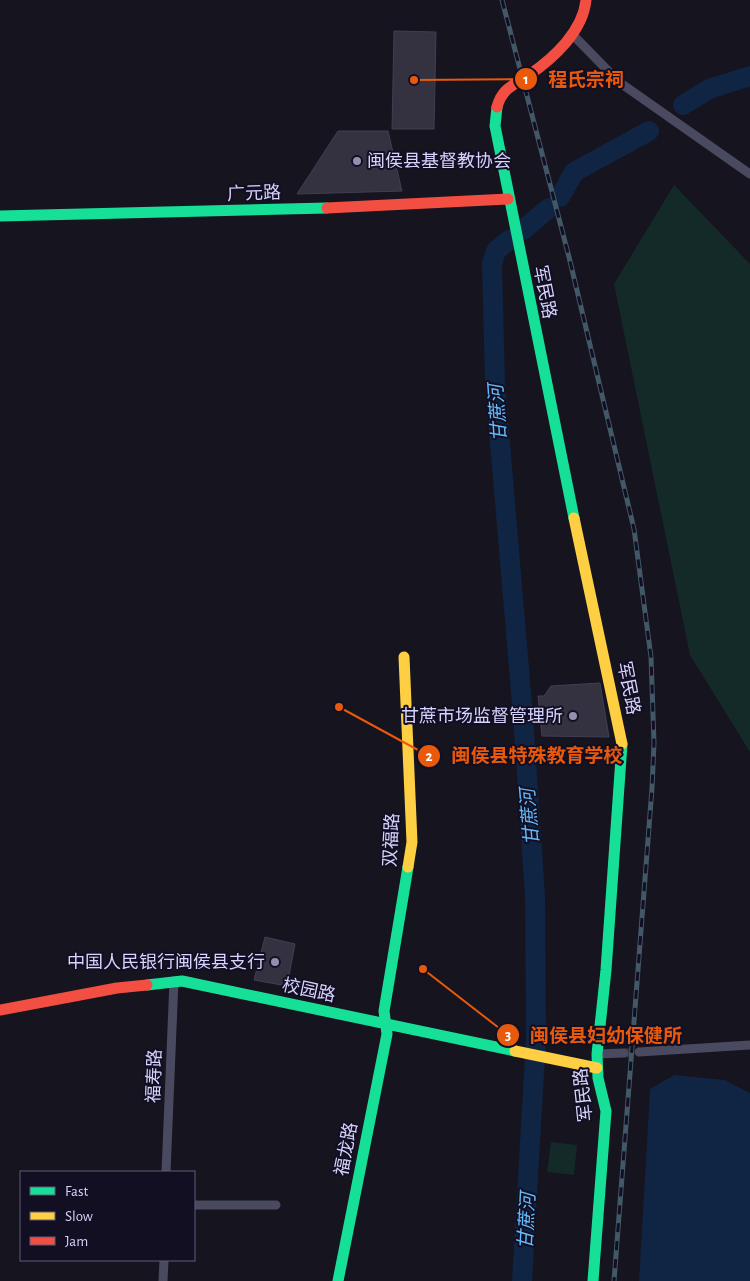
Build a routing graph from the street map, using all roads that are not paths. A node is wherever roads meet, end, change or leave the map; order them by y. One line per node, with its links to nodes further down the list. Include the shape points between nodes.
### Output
1 (586, 0): 2 (street, 军民路, via 584,15)
2 (572, 34): 3 (street, via 620,82); 4 (street, 军民路, via 532,72 505,90 500,99 495,132)
3 (750, 174)
4 (508, 199): 5 (street, 广元路, via 264,211); 13 (street, 军民路, via 622,744)
5 (0, 216)
6 (404, 657): 9 (street, 双福路, via 412,842 384,1011)
7 (174, 981): 8 (street, 校园路, via 90,992); 9 (street, 校园路); 15 (street, 福寿路)
8 (0, 1010)
9 (386, 1023): 14 (street, 校园路); 20 (street, 福龙路, via 387,1034)
10 (750, 1045): 11 (street)
11 (639, 1052)
12 (624, 1053): 13 (street)
13 (597, 1054): 14 (street, 军民路)
14 (597, 1068): 21 (street, 军民路, via 606,1110)
15 (166, 1171)
16 (195, 1205): 17 (street)
17 (276, 1206)
18 (164, 1261): 19 (street)
19 (164, 1281)
20 (338, 1281)
21 (592, 1281)

